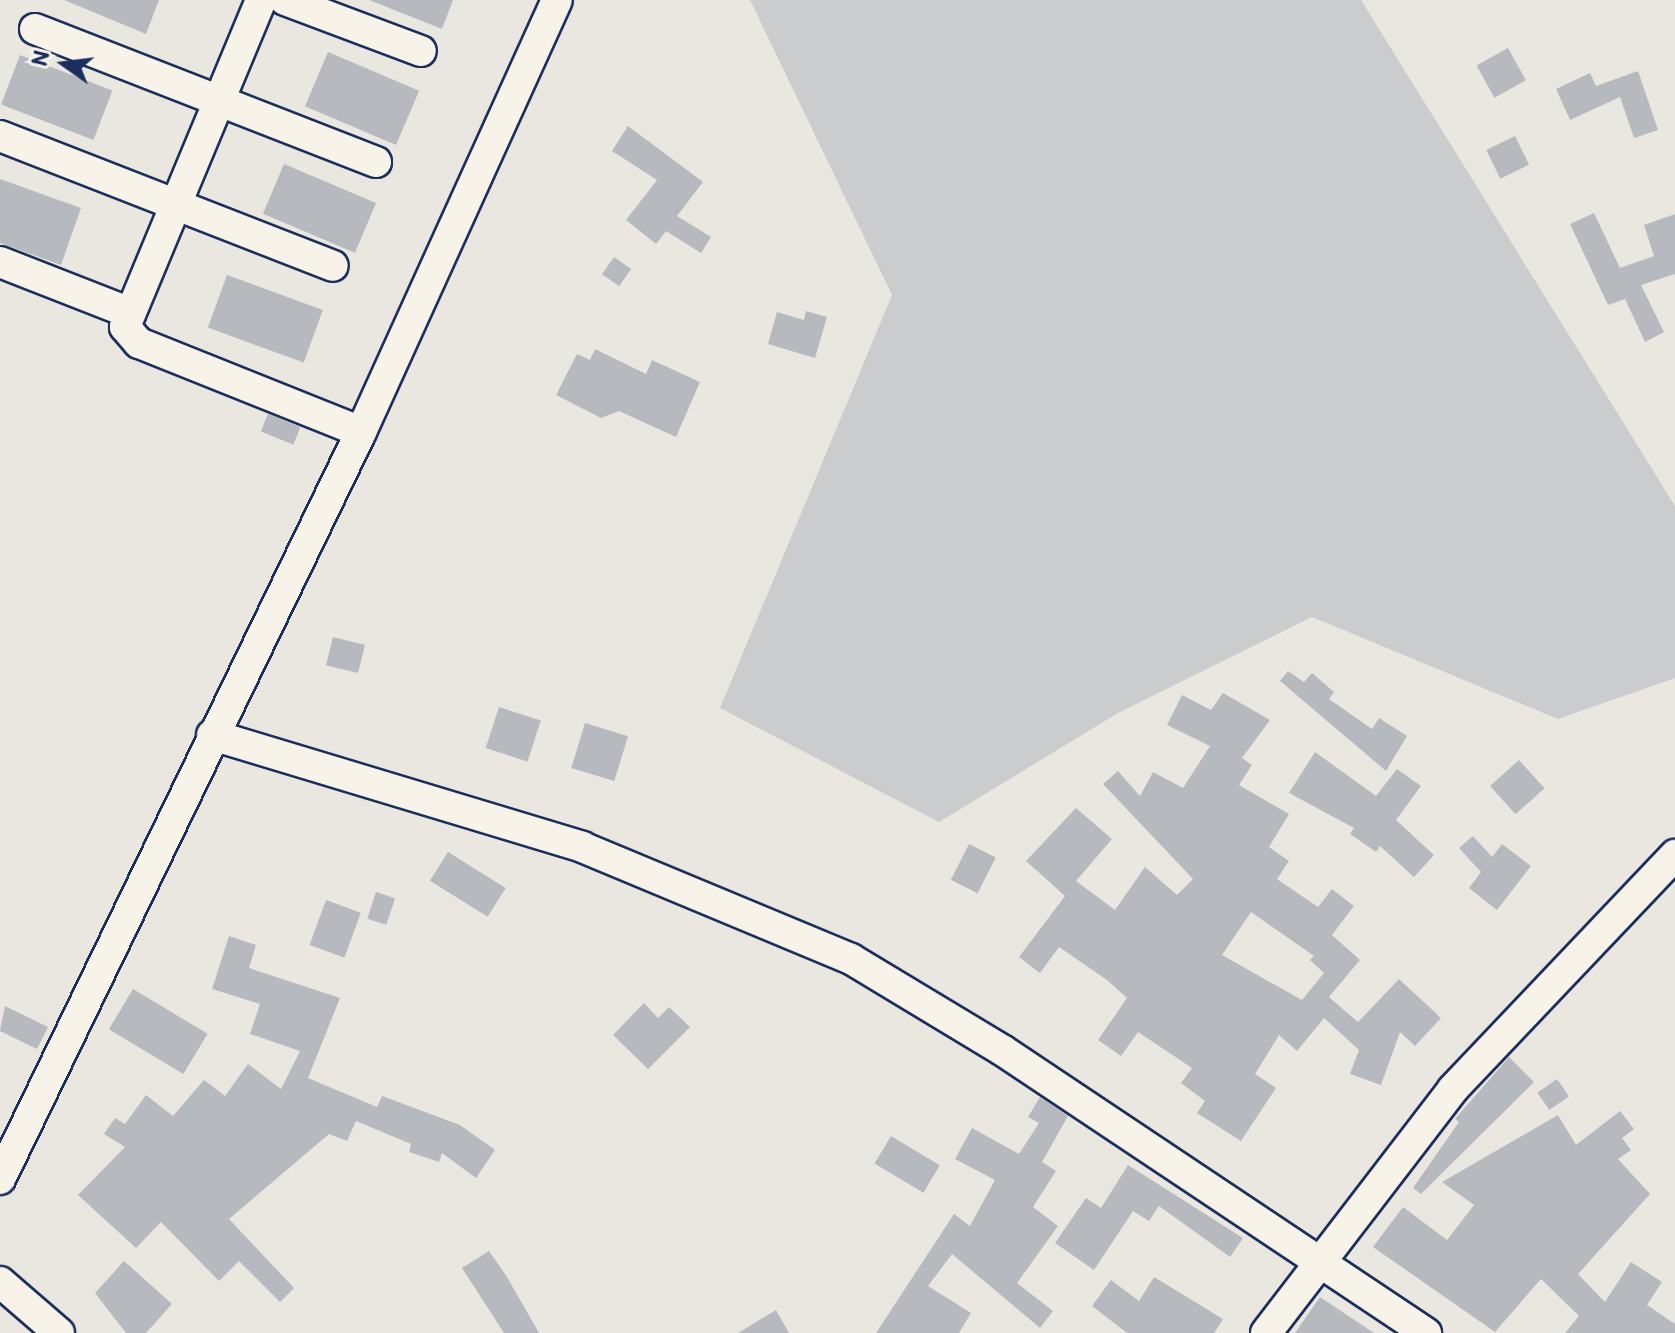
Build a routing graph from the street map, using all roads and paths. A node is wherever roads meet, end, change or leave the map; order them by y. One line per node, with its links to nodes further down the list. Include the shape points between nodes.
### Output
1 (261, 0): 6 (street)
2 (285, 0): 5 (street)
3 (557, 0): 13 (street)
4 (35, 29): 6 (street)
5 (421, 51)
6 (219, 101): 8 (street); 9 (street)
7 (0, 136): 9 (street)
8 (376, 162)
9 (179, 206): 11 (street); 12 (street)
10 (0, 262): 12 (street)
11 (333, 266)
12 (130, 313): 13 (street, via 125,327 139,343)
13 (361, 432): 14 (street)
14 (212, 735): 16 (street); 17 (street, via 582,847 795,932 1002,1050)
15 (1675, 855): 17 (street, via 1453,1089)
16 (0, 1179)
17 (1320, 1261): 20 (street); 21 (street)
18 (0, 1282): 19 (street)
19 (59, 1333)
20 (1266, 1333)
21 (1426, 1333)

